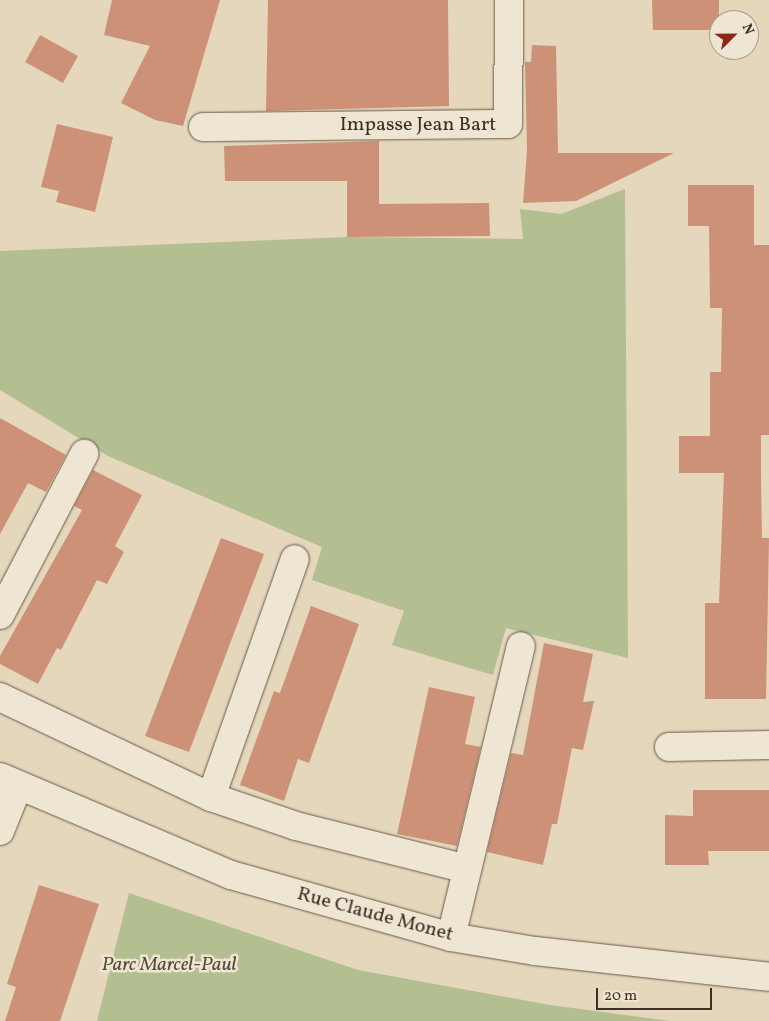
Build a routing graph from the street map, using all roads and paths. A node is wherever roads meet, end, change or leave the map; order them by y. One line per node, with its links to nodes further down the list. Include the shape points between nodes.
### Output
1 (510, 0): 2 (street, Impasse Jean Bart, via 508,124)
2 (203, 126)
3 (84, 454): 5 (street)
4 (295, 559): 11 (street)
5 (0, 615)
6 (521, 646): 13 (street)
7 (0, 698): 11 (street)
8 (769, 745): 9 (street)
9 (669, 747)
10 (9, 782): 12 (street); 14 (street, Rue Claude Monet, via 231,875)
11 (211, 797): 13 (street, via 296,826)
12 (0, 831)
13 (467, 870): 14 (street)
14 (451, 937): 15 (street, Rue Claude Monet, via 535,951)
15 (769, 977)

